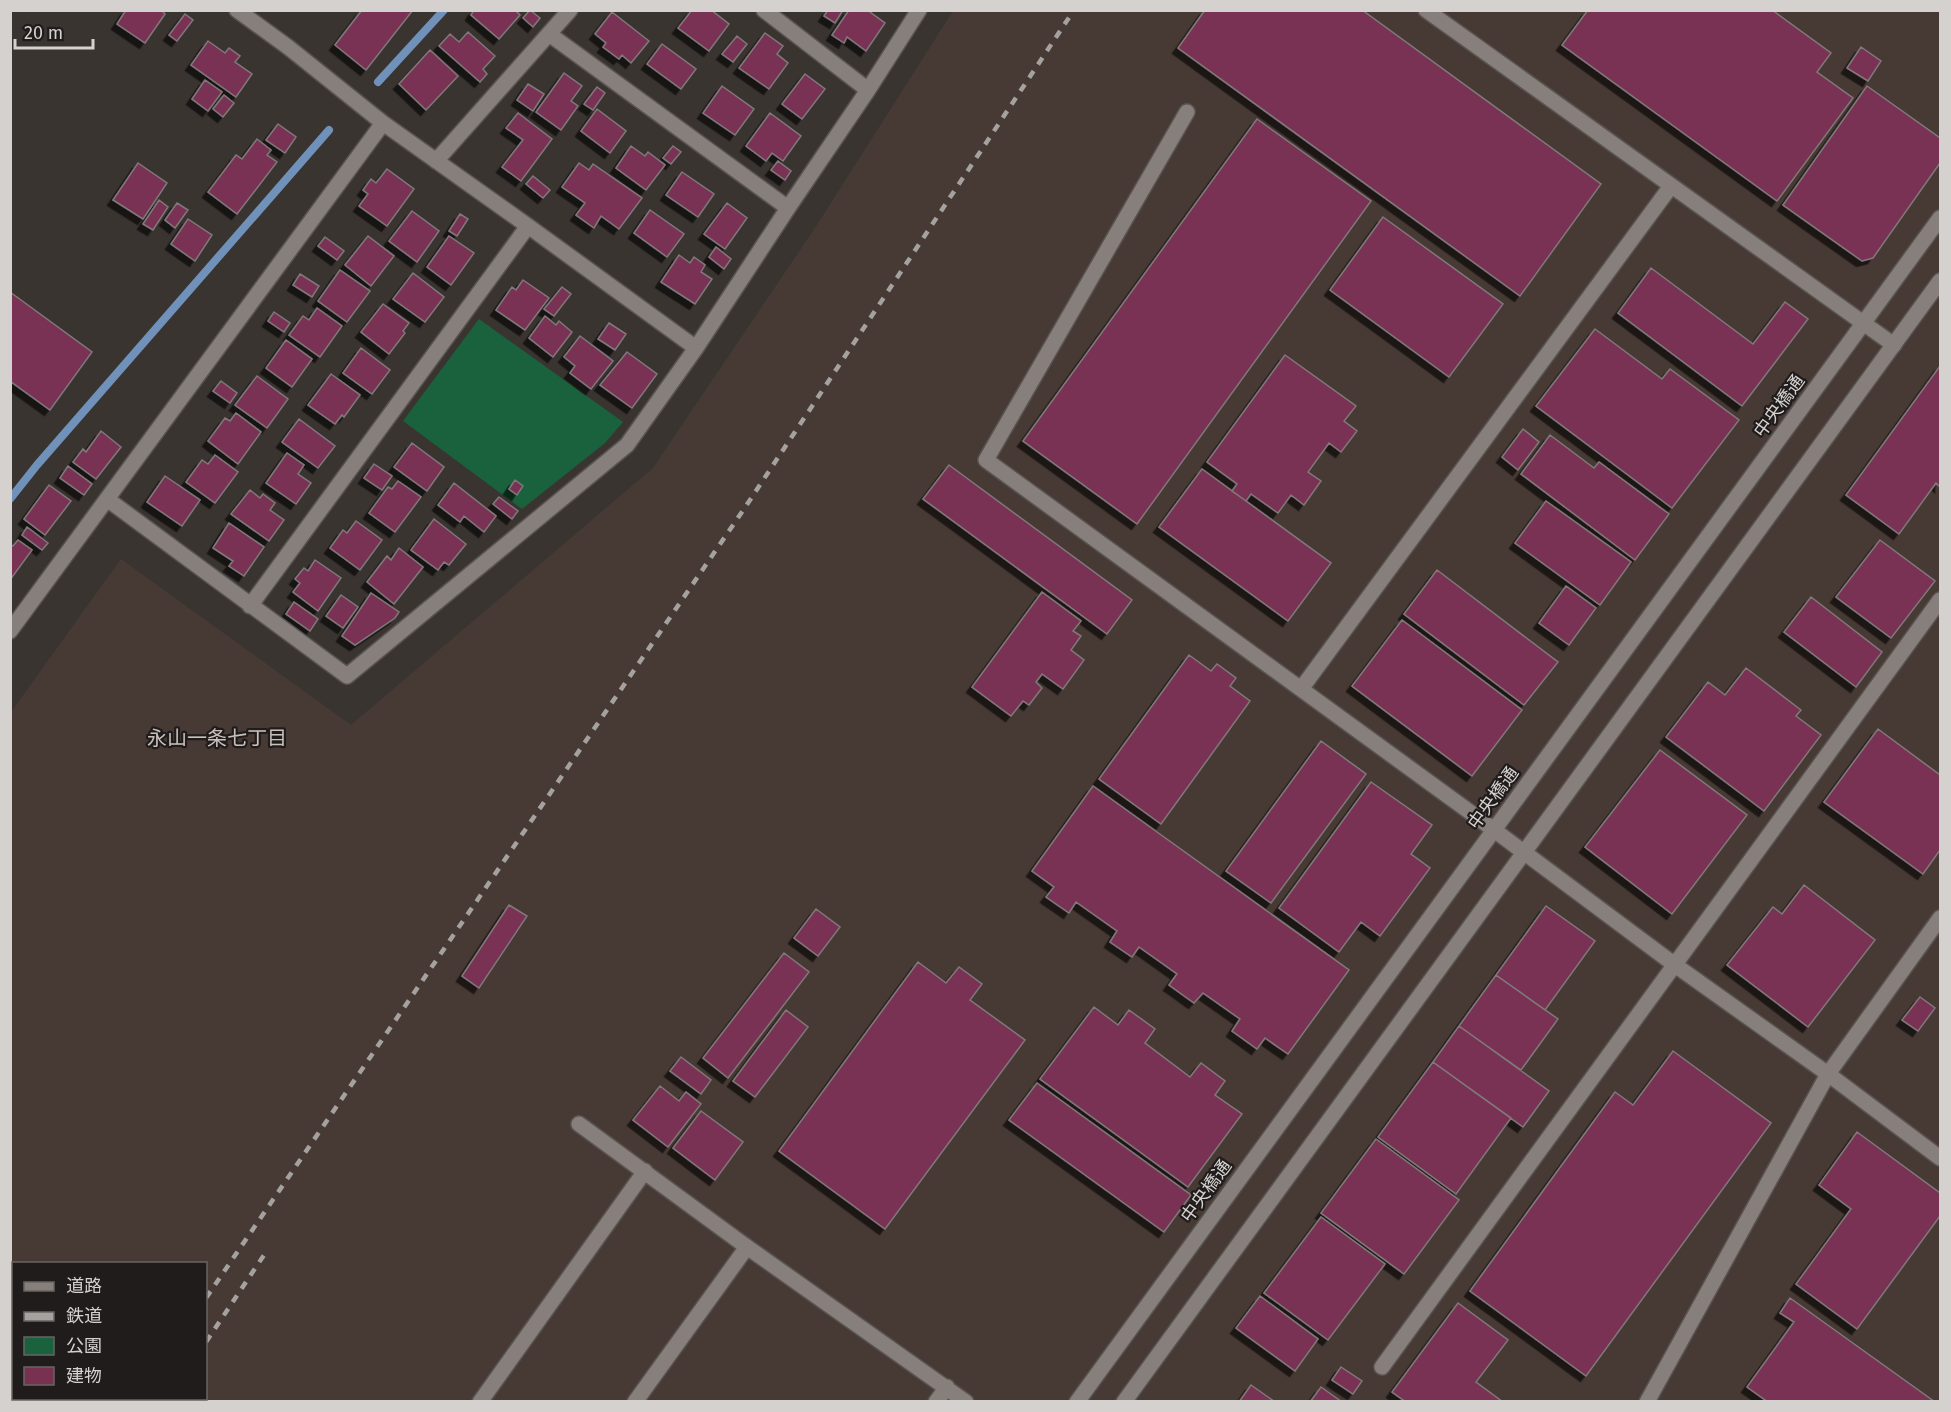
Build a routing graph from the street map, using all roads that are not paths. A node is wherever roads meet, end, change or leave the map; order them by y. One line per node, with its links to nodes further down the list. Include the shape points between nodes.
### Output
1 (237, 10): 9 (street)
2 (570, 10): 6 (street)
3 (764, 10): 7 (street)
4 (919, 10): 7 (street)
5 (1426, 10): 11 (street)
6 (549, 34): 10 (street); 12 (street)
7 (868, 90): 12 (street)
8 (1187, 112): 23 (street, via 986,460)
9 (384, 123): 10 (street); 19 (street)
10 (436, 161): 14 (street)
11 (1671, 186): 16 (street); 23 (street)
12 (788, 207): 18 (street)
13 (1941, 218): 16 (street, 中央橋通)
14 (528, 226): 18 (street); 21 (street)
15 (1941, 281): 17 (street)
16 (1863, 324): 17 (street); 24 (street, 中央橋通)
17 (1894, 345): 25 (street)
18 (696, 348): 21 (street, via 627,445 347,676)
19 (107, 499): 21 (street); 22 (street)
20 (1941, 600): 27 (street)
21 (250, 606)
22 (10, 632)
23 (1301, 689): 24 (street)
24 (1493, 830): 25 (street); 39 (street, 中央橋通)
25 (1523, 853): 27 (street); 40 (street)
26 (1941, 918): 28 (street)
27 (1675, 965): 28 (street); 33 (street)
28 (1828, 1074): 30 (street); 41 (street)
29 (579, 1124): 31 (street)
30 (1941, 1158)
31 (645, 1171): 32 (street); 35 (street)
32 (747, 1247): 34 (street); 36 (street)
33 (1382, 1367)
34 (946, 1387): 37 (street); 38 (street)
35 (480, 1401)
36 (635, 1401)
37 (936, 1401)
38 (966, 1401)
39 (1077, 1401)
40 (1124, 1401)
41 (1647, 1401)

